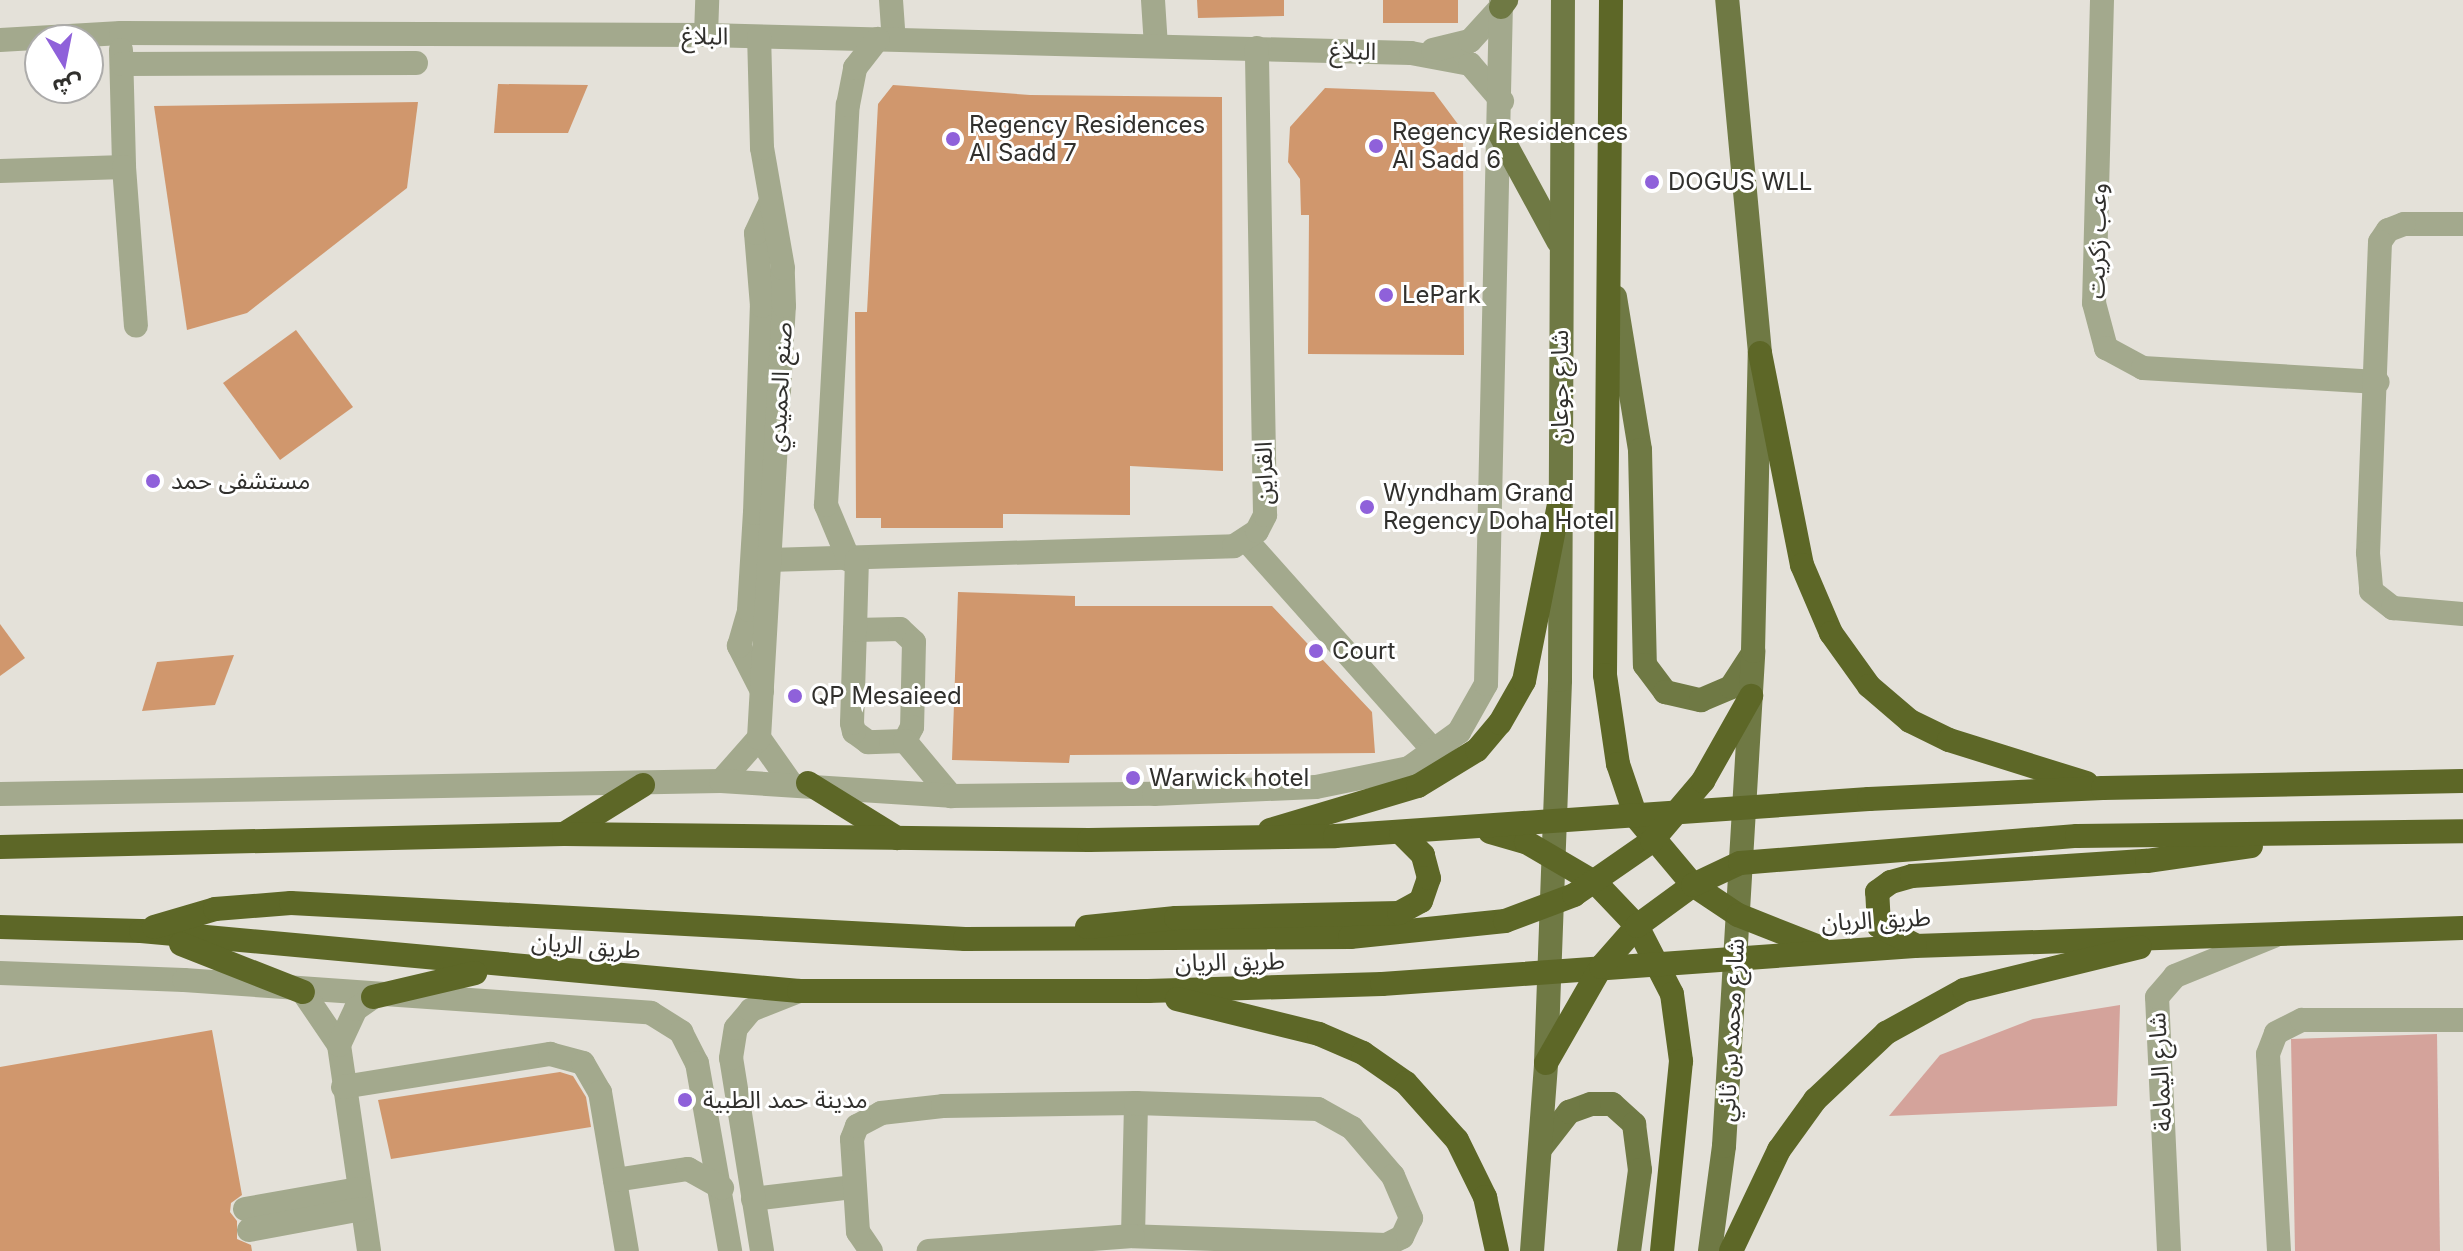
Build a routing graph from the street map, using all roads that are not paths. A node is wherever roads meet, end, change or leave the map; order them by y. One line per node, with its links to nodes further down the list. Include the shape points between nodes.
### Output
1 (707, 0): 10 (street)
2 (891, 0): 12 (street)
3 (1153, 0): 14 (street)
4 (1563, 0): 25 (main road, شارع جوعان)
5 (1611, 0): 26 (highway)
6 (1727, 0): 28 (main road)
7 (2102, 0): 29 (street, وعب زكريت, via 2094,303 2106,348 2143,368)
8 (1503, 2): 16 (street, البلاغ, via 1470,41); 19 (street)
9 (121, 33): 10 (street, البلاغ); 13 (street, البلاغ); 18 (street)
10 (706, 35): 11 (street, البلاغ)
11 (759, 37): 12 (street, البلاغ); 23 (street, صنع الحميدي, via 762,148)
12 (886, 39): 14 (street, البلاغ); 33 (street, via 855,68 846,136 826,505)
13 (0, 40)
14 (1156, 46): 15 (street, البلاغ)
15 (1257, 48): 16 (street, البلاغ); 31 (street, القراين, via 1265,515)
16 (1411, 53): 19 (street, البلاغ, via 1470,64)
17 (416, 63): 18 (street)
18 (122, 64): 21 (street)
19 (1502, 101): 20 (street)
20 (1500, 134): 25 (main road); 41 (street, via 1487,671 1472,714)
21 (124, 167): 22 (street); 27 (street)
22 (0, 171)
23 (771, 201): 32 (street, صنع الحميدي, via 785,287); 37 (street, via 756,233 762,306 755,513 749,610 739,646)
24 (2463, 224): 29 (street, via 2404,224 2388,230 2380,242)
25 (1560, 244): 30 (main road, شارع جوعان)
26 (1609, 263): 36 (main road, via 1640,450 1645,665 1665,692 1701,700 1731,687); 51 (highway, via 1605,675 1618,764)
27 (136, 326)
28 (1760, 353): 36 (main road); 46 (highway, via 1802,565 1831,633 1869,686 1910,721 1949,740)
29 (2378, 382): 34 (street, via 2368,553 2371,591 2393,608)
30 (1560, 500): 52 (main road, شارع جوعان); 60 (highway, via 1524,681 1477,750 1418,786)
31 (1247, 541): 33 (street, via 1234,546); 41 (street)
32 (769, 560): 33 (street); 37 (street, صنع الحميدي)
33 (853, 560): 35 (street)
34 (2463, 614)
35 (855, 630): 40 (street, via 854,732 868,742); 40 (street, via 900,629 914,642 912,727)
36 (1753, 651): 38 (main road)
37 (762, 691): 39 (street, صنع الحميدي)
38 (1751, 696): 49 (main road); 50 (highway, via 1727,743)
39 (759, 738): 42 (street); 44 (street)
40 (905, 741): 48 (street)
41 (1436, 753): 48 (street, via 1374,779 1316,787)
42 (721, 781): 44 (street); 45 (street)
43 (2463, 781): 46 (highway)
44 (799, 782): 48 (street); 59 (highway)
45 (643, 785): 47 (street); 58 (highway)
46 (2103, 788): 49 (highway)
47 (0, 794)
48 (951, 796)
49 (1742, 808): 50 (highway); 65 (main road, شارع محمد بن ثاني)
50 (1679, 813): 51 (highway); 61 (highway)
51 (1636, 817): 52 (highway); 61 (highway)
52 (1554, 822): 53 (highway); 64 (main road)
53 (1478, 828): 56 (highway); 64 (highway)
54 (2349, 831): 55 (highway); 65 (highway, via 2077,836); 77 (highway, via 2147,861 1912,876 1877,892 1874,908 1879,926)
55 (2463, 831)
56 (1401, 833): 60 (highway); 76 (highway, via 1423,855 1429,878 1421,901 1399,913 1176,918)
57 (0, 834): 63 (street)
58 (564, 834): 59 (highway); 63 (highway)
59 (899, 839): 60 (highway)
60 (1241, 839)
61 (1652, 841): 66 (highway); 67 (highway)
62 (0, 847): 63 (highway)
63 (27, 847)
64 (1553, 857): 66 (highway); 68 (main road)
65 (1740, 863): 67 (highway); 69 (main road, شارع محمد بن ثاني)
66 (1596, 883): 68 (highway); 70 (highway)
67 (1693, 885): 69 (highway); 70 (highway)
68 (1551, 906): 76 (highway, via 1505,921 1350,937); 83 (main road)
69 (1738, 915): 78 (highway); 79 (main road, شارع محمد بن ثاني)
70 (1637, 926): 80 (highway); 81 (highway)
71 (0, 927): 74 (highway, طريق الريان)
72 (2463, 928): 73 (highway, طريق الريان)
73 (2291, 930): 75 (highway, طريق الريان); 115 (street, شارع اليمامة, via 2198,964 2175,976 2157,997)
74 (141, 931): 76 (highway, via 215,909 291,903); 82 (highway, طريق الريان); 87 (highway)
75 (2199, 933): 77 (highway, طريق الريان); 114 (highway, via 1964,990 1886,1033 1815,1100 1779,1150)
76 (965, 939)
77 (1915, 946): 78 (highway, طريق الريان)
78 (1829, 951): 79 (highway, طريق الريان)
79 (1736, 956): 80 (highway, طريق الريان); 113 (main road, شارع محمد بن ثاني, via 1724,1146)
80 (1659, 963): 81 (highway, طريق الريان); 112 (highway, via 1678,1021 1681,1061)
81 (1601, 967): 83 (highway, طريق الريان); 91 (highway)
82 (519, 969): 85 (highway, طريق الريان); 88 (highway, via 469,973)
83 (1549, 970): 86 (highway, طريق الريان, via 1337,986); 91 (main road)
84 (0, 973): 87 (street, via 184,980)
85 (799, 991): 86 (highway, طريق الريان); 99 (street, via 751,1010 736,1028 731,1058)
86 (1148, 991): 109 (highway, via 1319,1034 1363,1053 1406,1083 1457,1140 1485,1197)
87 (303, 992): 88 (street); 90 (street)
88 (373, 997): 90 (street, via 351,1017); 97 (street, via 651,1013 681,1032 697,1063)
89 (2463, 1020): 116 (street, via 2302,1020 2276,1033 2268,1054)
90 (339, 1045): 92 (street)
91 (1546, 1063): 94 (main road)
92 (343, 1087): 95 (street, via 567,1055 594,1075); 98 (street)
93 (1136, 1103): 96 (street, via 943,1106 867,1116 852,1139); 101 (street); 102 (street, via 1299,1105 1336,1117 1393,1176 1406,1201 1409,1225)
94 (1541, 1148): 110 (main road); 111 (main road, via 1569,1112 1591,1104 1612,1104 1634,1124 1640,1170)
95 (615, 1180): 97 (street, via 688,1169); 104 (street)
96 (854, 1187): 99 (street); 107 (street, via 858,1232)
97 (722, 1188): 105 (street)
98 (360, 1199): 100 (street); 103 (street)
99 (753, 1199): 106 (street)
100 (247, 1219)
101 (1131, 1242): 102 (street); 108 (street)
102 (1385, 1248)
103 (369, 1251)
104 (627, 1251)
105 (730, 1251)
106 (762, 1251)
107 (871, 1251)
108 (929, 1251)
109 (1497, 1251)
110 (1532, 1251)
111 (1629, 1251)
112 (1662, 1251)
113 (1710, 1251)
114 (1731, 1251)
115 (2169, 1251)
116 (2279, 1251)

